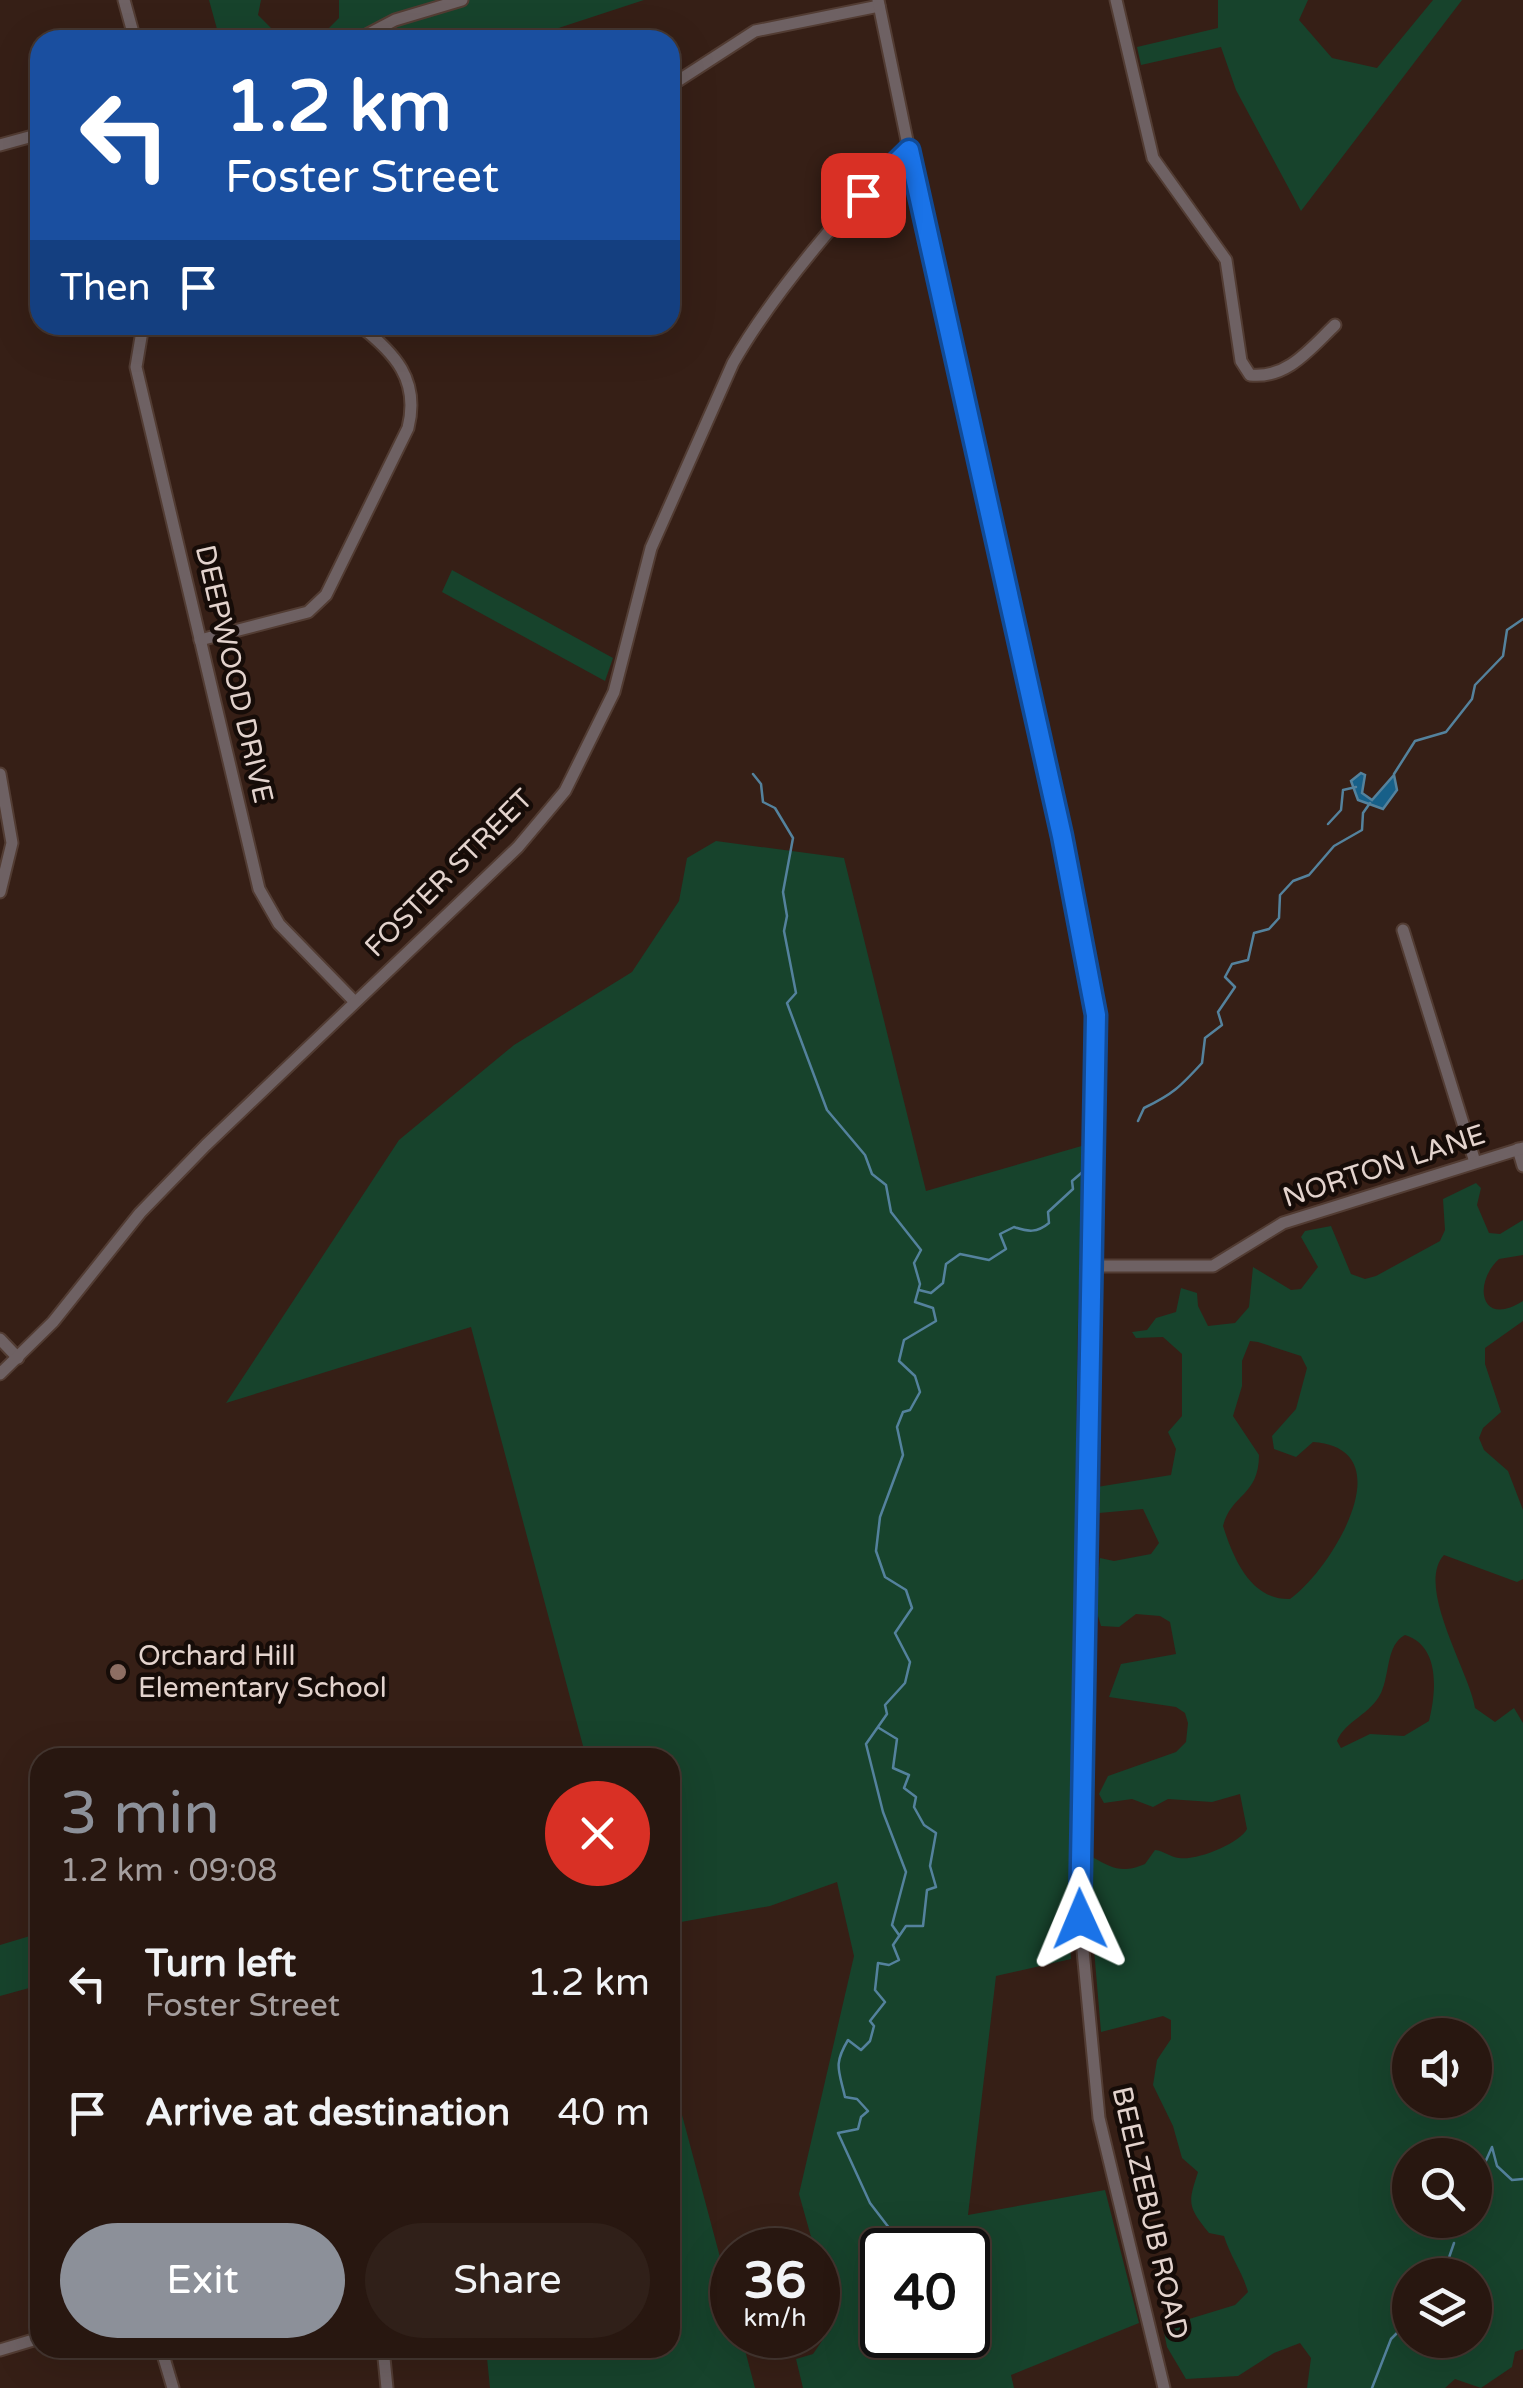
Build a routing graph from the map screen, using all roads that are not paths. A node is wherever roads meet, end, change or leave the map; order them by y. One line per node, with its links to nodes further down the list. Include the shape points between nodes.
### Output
1 (124, 0): 5 (street)
2 (462, 0): 6 (street)
3 (1116, 0): 11 (street, via 1152,158 1226,260 1241,361 1250,375 1289,368)
4 (878, 3): 7 (street, via 755,31); 10 (street)
5 (132, 30)
6 (376, 30)
7 (680, 80)
8 (30, 137): 9 (street)
9 (0, 145)
10 (909, 150): 18 (street, FOSTER STREET, via 863,195 733,363 650,548 614,692 565,791 518,847); 22 (street, BEELZEBUB ROAD, via 1088,960 1098,1066)
11 (1335, 325)
12 (142, 335): 14 (street, DEEPWOOD DRIVE, via 136,367)
13 (370, 335): 14 (street, via 402,364 413,408 326,595 308,612)
14 (200, 640): 18 (street, DEEPWOOD DRIVE, via 259,889 279,924)
15 (0, 774): 16 (street, via 12,843)
16 (0, 892)
17 (1402, 930): 20 (street)
18 (354, 1001): 24 (street, FOSTER STREET, via 140,1213)
19 (1521, 1148): 20 (street, NORTON LANE); 21 (street)
20 (1475, 1162): 22 (street, NORTON LANE, via 1283,1223 1213,1266)
21 (1523, 1166)
22 (1090, 1266): 32 (street, BEELZEBUB ROAD, via 1080,1919 1099,2118)
23 (0, 1339): 24 (street)
24 (18, 1358): 25 (street, FOSTER STREET)
25 (0, 1374)
26 (30, 2341): 27 (street)
27 (0, 2350)
28 (165, 2358): 30 (street)
29 (384, 2358): 31 (street)
30 (173, 2388)
31 (388, 2388)
32 (1164, 2388)

